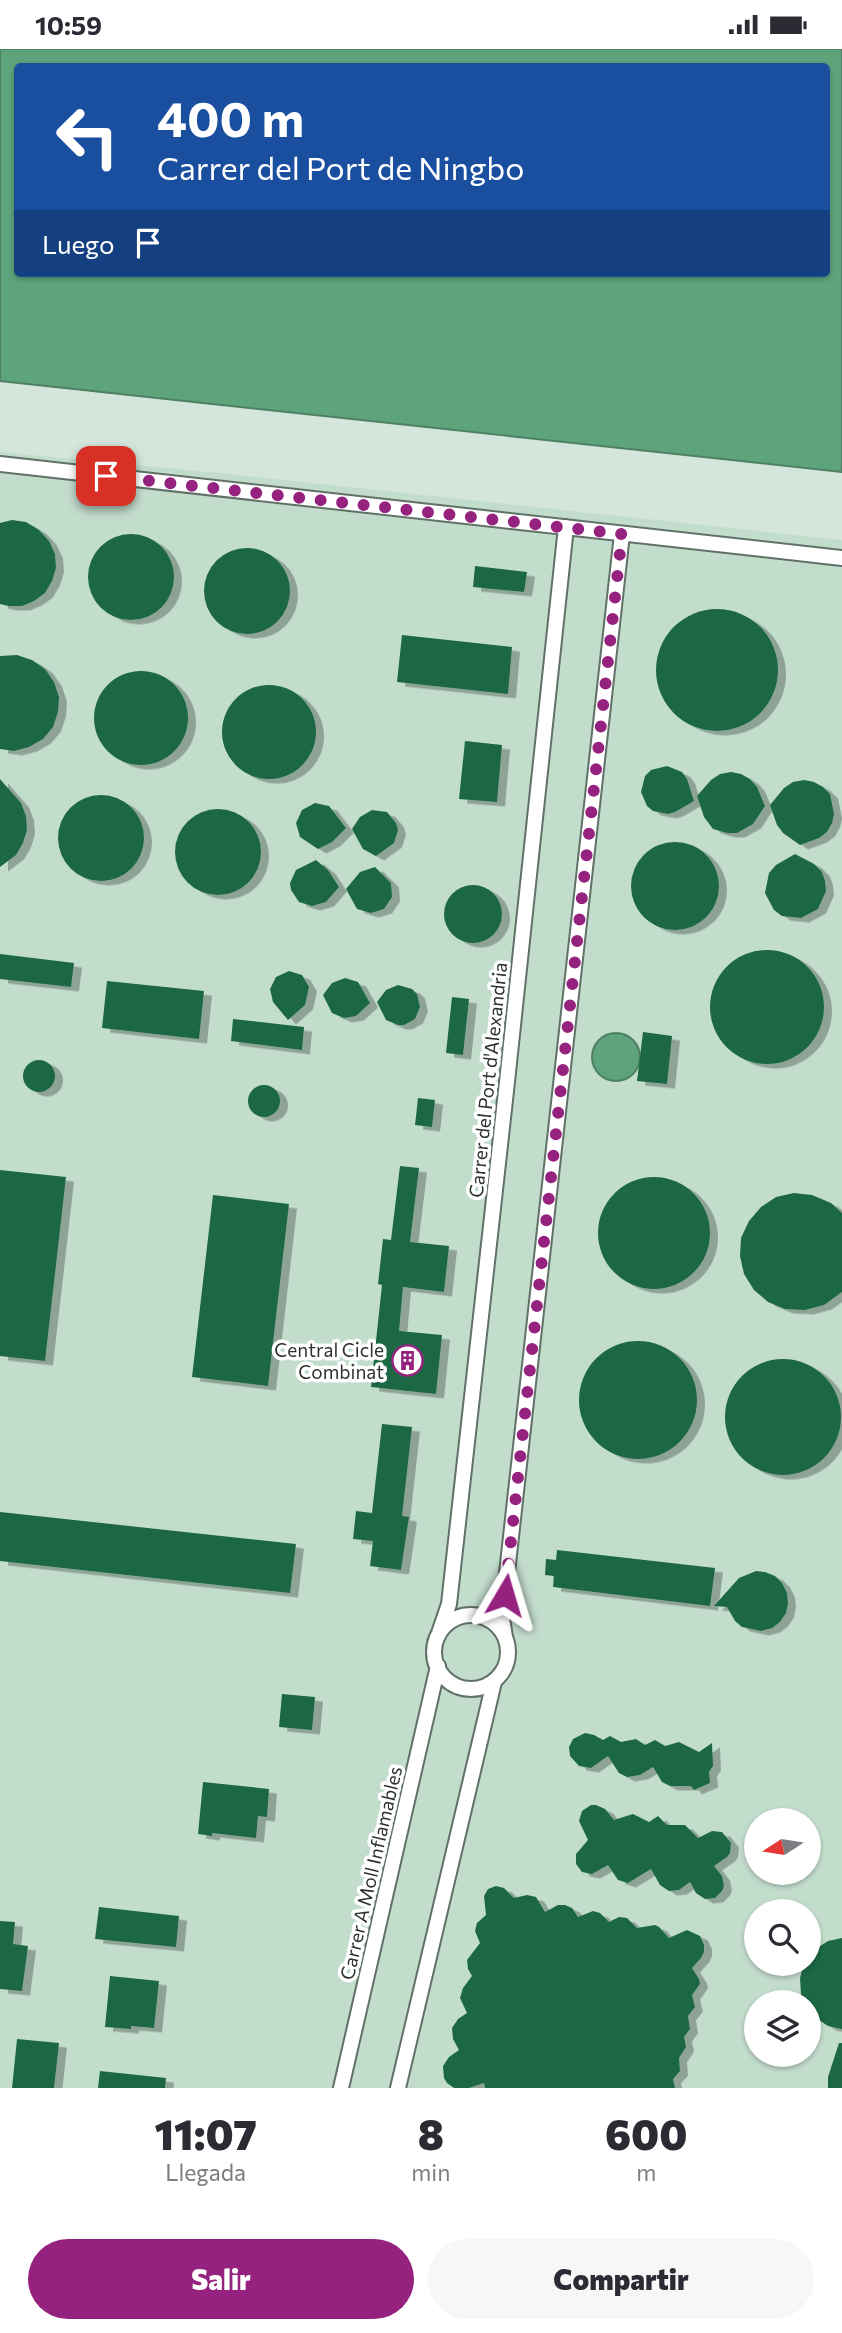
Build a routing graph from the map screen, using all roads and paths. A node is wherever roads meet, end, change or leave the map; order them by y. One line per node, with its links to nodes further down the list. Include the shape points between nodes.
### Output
1 (0, 464): 2 (street)
2 (566, 527): 3 (street); 5 (street, Carrer del Port d'Alexandria, via 449,1604)
3 (622, 534): 4 (street); 6 (street, via 502,1618)
4 (842, 558)
5 (438, 1636): 6 (street, via 454,1619 478,1615 499,1627); 7 (street)
6 (505, 1637): 8 (street, via 507,1664)
7 (438, 1667): 8 (street, via 457,1686 476,1689); 9 (street, Carrer A Moll Inflamables)
8 (494, 1682): 10 (street)
9 (341, 2088)
10 (398, 2088)

